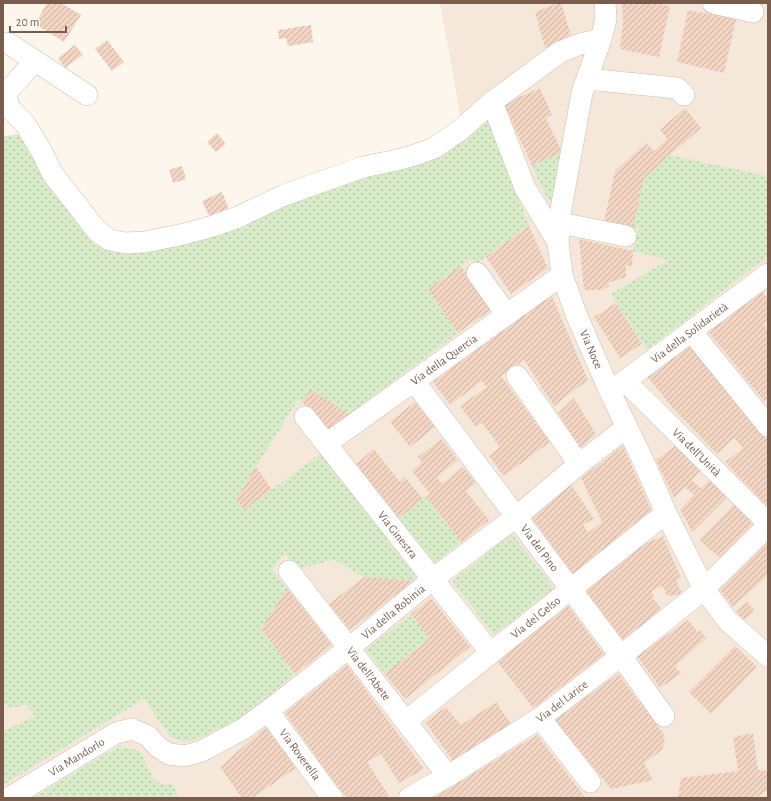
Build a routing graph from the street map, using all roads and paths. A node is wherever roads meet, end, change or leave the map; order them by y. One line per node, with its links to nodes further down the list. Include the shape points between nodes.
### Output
1 (605, 3): 4 (street, Via Noce, via 606,19)
2 (713, 3): 3 (street)
3 (753, 12)
4 (601, 39): 7 (street, Via Noce); 10 (street, via 560,52)
5 (8, 44): 6 (street)
6 (34, 61): 8 (street); 10 (street, via 8,92 9,107 25,124 52,173 97,231 110,240 124,243 145,242 213,226 284,195 363,167 397,160 434,148 459,131)
7 (587, 79): 9 (street, via 677,88); 11 (street, Via Noce, via 582,93)
8 (86, 95)
9 (684, 95)
10 (492, 102): 11 (street, via 525,188)
11 (559, 232): 12 (street); 15 (street, Via Noce)
12 (626, 236)
13 (476, 273): 16 (street)
14 (768, 274): 17 (street, Via della Solidarietà)
15 (562, 275): 16 (street, Via della Quercia); 20 (street, Via Noce, via 576,314)
16 (507, 315): 19 (street, Via della Quercia)
17 (691, 330): 20 (street, Via della Solidarietà); 22 (street)
18 (517, 376): 25 (street)
19 (414, 381): 24 (street, Via della Quercia); 27 (street, Via del Pino)
20 (617, 386): 23 (street, Via Noce); 28 (street, Via dell'Unità)
21 (305, 417): 24 (street, Via Ginestra)
22 (765, 418)
23 (627, 426): 25 (street, Via della Robinia); 26 (street, Via Noce)
24 (326, 444): 30 (street, Via Ginestra)
25 (579, 464): 27 (street, Via della Robinia)
26 (666, 513): 31 (street, Via Noce); 32 (street, Via del Gelso)
27 (516, 517): 30 (street, Via della Robinia); 32 (street, Via del Pino)
28 (768, 525): 31 (street, Via del Larice)
29 (289, 571): 33 (street, Via dell'Abete)
30 (433, 580): 33 (street, Via della Robinia); 34 (street, Via Ginestra)
31 (704, 589): 35 (street, Via del Larice); 36 (street, Via Noce, via 728,621)
32 (570, 590): 34 (street, Via del Gelso); 35 (street, Via del Pino)
33 (349, 648): 37 (street, Via della Robinia); 40 (street, Via dell'Abete)
34 (491, 653): 40 (street, Via del Gelso)
35 (620, 656): 38 (street, Via del Pino); 39 (street, Via del Larice)
36 (768, 656)
37 (268, 711): 41 (street, Via della Robinia, via 243,729 202,751 185,756 169,754); 45 (street, Via Roverella)
38 (664, 716)
39 (540, 718): 42 (street, Via del Larice); 43 (street)
40 (406, 721): 42 (street, Via dell'Abete)
41 (148, 736): 44 (street, Via Mandorlo, via 132,729 116,733)
42 (448, 776): 46 (street, Via del Larice)
43 (590, 782)
44 (9, 798)
45 (332, 798)
46 (409, 798)

